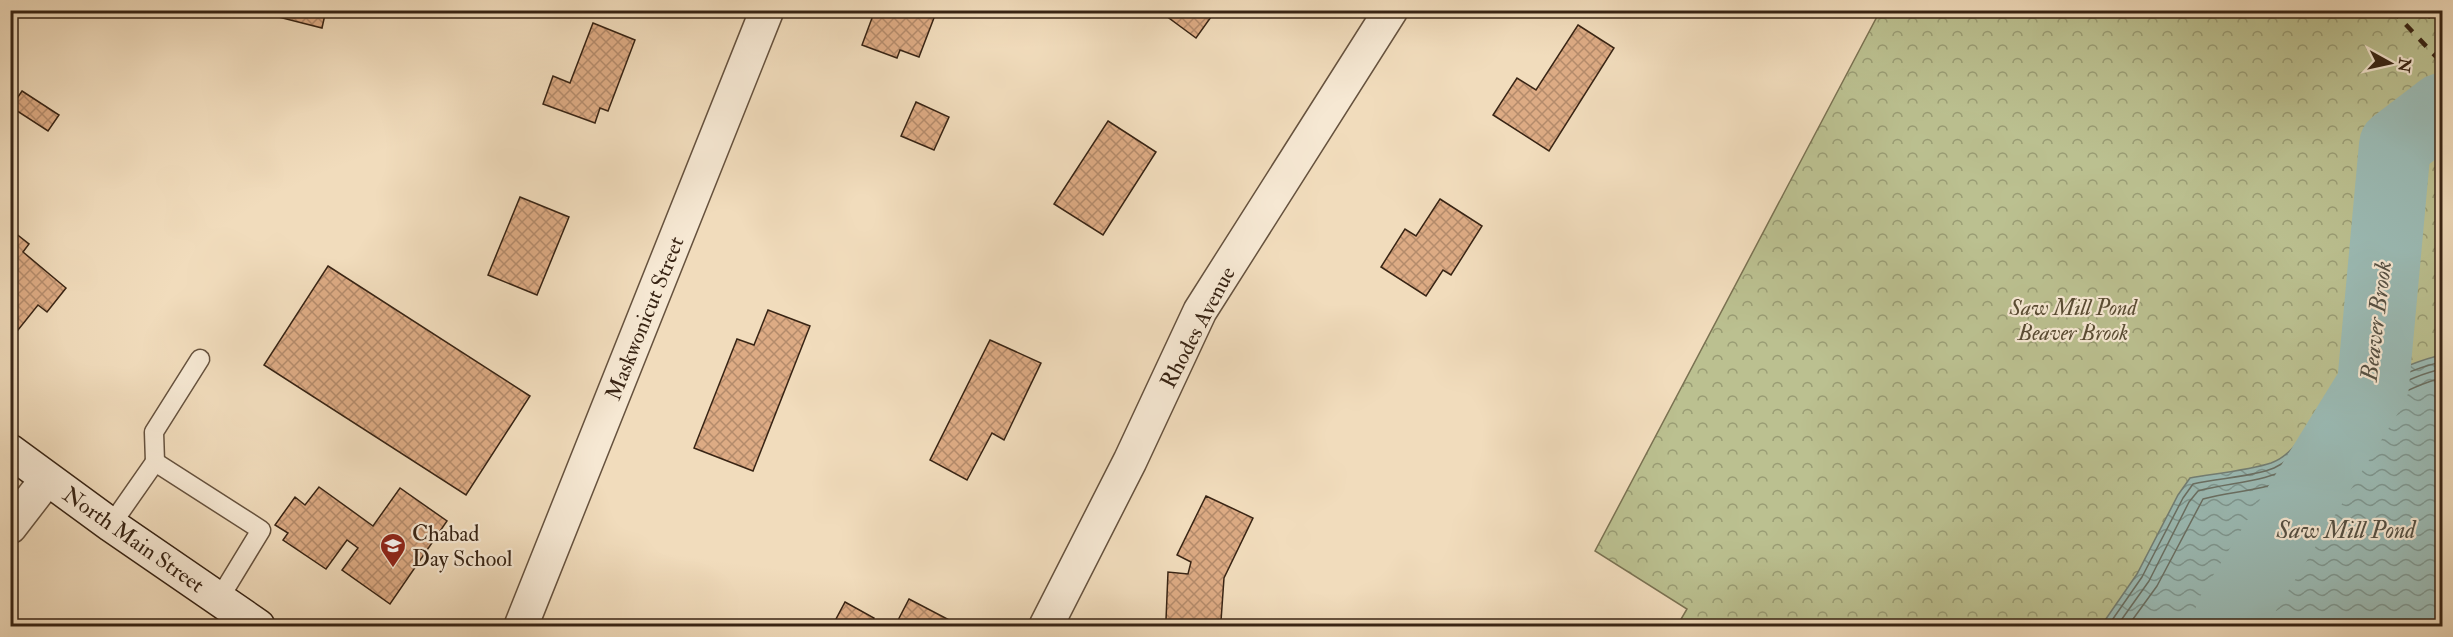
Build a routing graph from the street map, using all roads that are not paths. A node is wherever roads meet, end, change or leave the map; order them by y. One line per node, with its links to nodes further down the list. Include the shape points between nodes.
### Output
1 (767, 10): 11 (street, Maskwonicut Street)
2 (1391, 10): 12 (street, Rhodes Avenue, via 1200,311)
3 (200, 359): 5 (lane, via 153,432)
4 (10, 451): 6 (street, North Main Street)
5 (155, 462): 7 (lane); 9 (lane, via 261,530)
6 (48, 479): 7 (street, North Main Street); 8 (street)
7 (111, 525): 9 (street, North Main Street)
8 (10, 527)
9 (219, 599): 10 (street, North Main Street)
10 (258, 627)
11 (521, 627)
12 (1046, 627)

